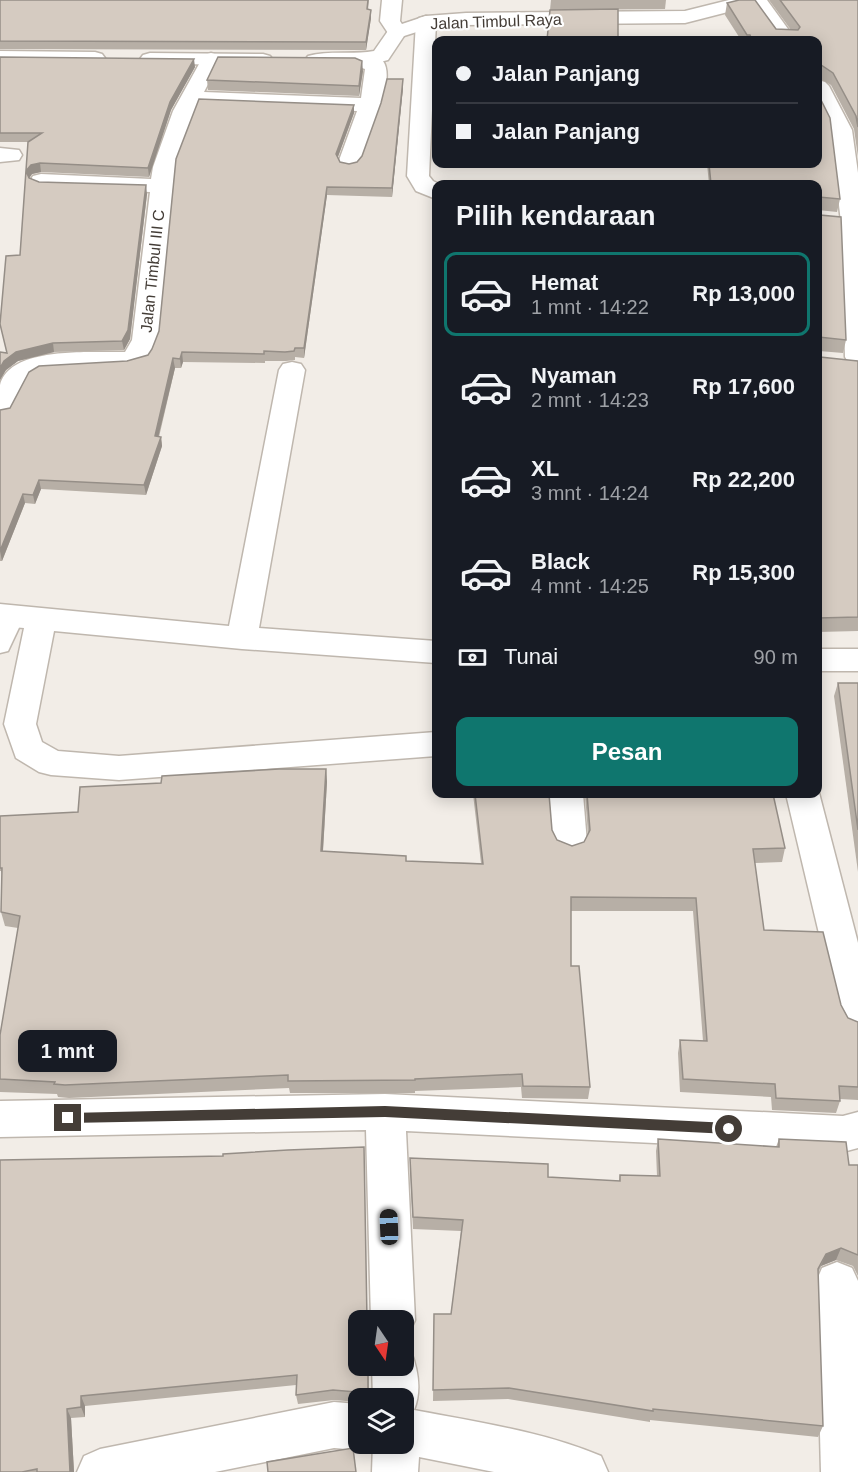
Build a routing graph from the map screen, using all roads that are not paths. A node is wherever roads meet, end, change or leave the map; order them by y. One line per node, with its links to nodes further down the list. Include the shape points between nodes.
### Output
1 (392, 0): 5 (street, via 390,21)
2 (752, 0): 4 (street, Jalan Timbul Raya, via 685,17)
3 (757, 0): 6 (street)
4 (426, 22): 5 (street, Jalan Timbul Raya); 18 (street, via 417,176)
5 (397, 32): 11 (street, via 381,56)
6 (783, 36)
7 (0, 57): 8 (street)
8 (211, 59): 9 (street); 13 (street, Jalan Timbul III C)
9 (279, 60)
10 (301, 60): 11 (street)
11 (357, 60): 14 (street, via 376,65)
12 (822, 94): 19 (street, via 841,130 841,221)
13 (190, 98): 14 (street); 17 (street, Jalan Timbul III C, via 171,143)
14 (371, 105): 15 (street)
15 (349, 163)
16 (41, 181): 17 (street)
17 (161, 186): 21 (street, Jalan Timbul III C, via 145,340 139,356 129,360 40,364 25,370)
18 (432, 190)
19 (851, 361)
20 (292, 370): 24 (street)
21 (7, 386): 22 (street, Jalan Timbul III C)
22 (0, 410)
23 (18, 617): 24 (street); 25 (lane); 29 (street, via 20,724 28,749 51,763 119,768)
24 (242, 638): 26 (street)
25 (0, 645)
26 (432, 652)
27 (822, 660): 28 (street)
28 (858, 660)
29 (432, 744)
30 (566, 798): 32 (street)
31 (804, 798): 33 (street)
32 (570, 843)
33 (858, 1018)
34 (385, 1112): 35 (street); 36 (street, via 843,1134); 38 (street)
35 (0, 1119)
36 (858, 1130)
37 (837, 1282): 45 (street)
38 (393, 1310)
39 (348, 1426): 42 (street, via 334,1425)
40 (414, 1433): 44 (street)
41 (396, 1454): 43 (street)
42 (100, 1472)
43 (395, 1472)
44 (585, 1472)
45 (844, 1472)

